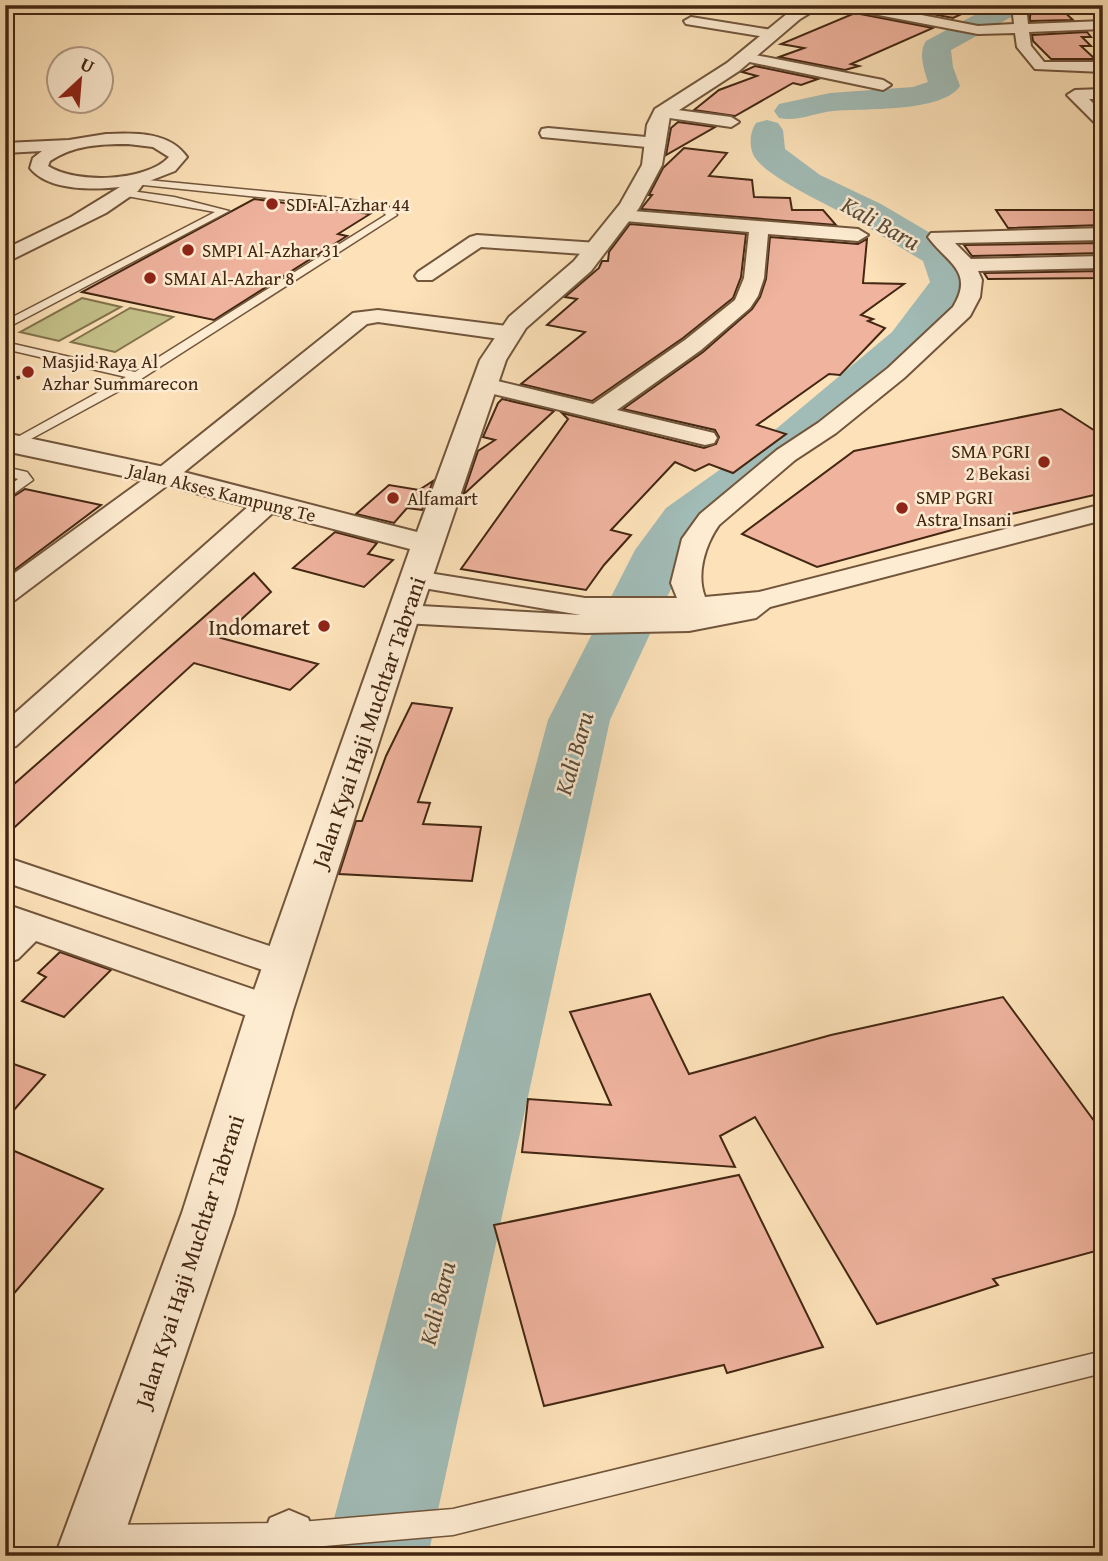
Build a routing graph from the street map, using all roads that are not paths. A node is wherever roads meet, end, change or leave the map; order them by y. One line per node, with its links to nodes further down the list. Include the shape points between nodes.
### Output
1 (815, 5): 7 (street)
2 (847, 5): 5 (street, via 978,30)
3 (1048, 5): 5 (street, via 1022,10)
4 (691, 21): 7 (street)
5 (1021, 26): 6 (street); 8 (street)
6 (1103, 26)
7 (772, 34): 10 (street)
8 (1024, 47): 9 (street); 11 (street, via 1042,67)
9 (1051, 47)
10 (744, 57): 12 (street); 16 (street)
11 (1103, 67)
12 (883, 85)
13 (1103, 94): 15 (street, via 1075,95)
14 (731, 122): 16 (street)
15 (1103, 122)
16 (659, 128): 17 (street); 24 (street, Jalan Kyai Haji Muchtar Tabrani, via 650,169)
17 (548, 133)
18 (84, 142): 19 (street); 21 (street, via 48,153 39,163); 22 (street, via 142,140 176,152 176,162)
19 (5, 148)
20 (18, 168): 21 (street)
21 (51, 181): 22 (street); 23 (street, via 103,191)
22 (133, 185): 23 (street); 35 (lane, via 224,211); 38 (lane, via 345,202 385,208 393,215)
23 (106, 205): 31 (street)
24 (621, 216): 26 (street); 30 (street, Jalan Kyai Haji Muchtar Tabrani)
25 (32, 224): 29 (street)
26 (759, 228): 28 (street); 40 (street, via 748,298 693,345)
27 (1103, 234): 33 (street, via 938,237)
28 (858, 235)
29 (5, 239)
30 (598, 249): 34 (street, via 475,241); 36 (street, Jalan Kyai Haji Muchtar Tabrani)
31 (5, 257)
32 (1103, 262): 33 (street)
33 (966, 265): 51 (street, via 972,280 970,297 955,318 848,413 786,455 709,520 696,539 685,583)
34 (425, 276)
35 (5, 326)
36 (507, 333): 39 (street, Jalan Kyai Haji Muchtar Tabrani, via 490,363); 44 (street, via 378,316 361,318)
37 (5, 345): 38 (lane)
38 (137, 376): 42 (lane)
39 (485, 385): 40 (street); 48 (street, Jalan Kyai Haji Muchtar Tabrani)
40 (599, 411): 41 (street)
41 (705, 438)
42 (8, 442): 44 (street, Jalan Akses Kampung Te)
43 (5, 471): 45 (lane, via 26,480)
44 (164, 476): 46 (street, Jalan Akses Kampung Te); 50 (street)
45 (5, 496)
46 (268, 503): 48 (street, Jalan Akses Kampung Te); 54 (street)
47 (1103, 512): 51 (street, via 790,594)
48 (428, 544): 49 (street, Jalan Kyai Haji Muchtar Tabrani)
49 (416, 579): 52 (street, Jalan Kyai Haji Muchtar Tabrani); 53 (street)
50 (5, 594)
51 (689, 612): 53 (street)
52 (403, 614): 53 (street); 57 (street, Jalan Kyai Haji Muchtar Tabrani)
53 (585, 615)
54 (5, 739)
55 (5, 869): 57 (street)
56 (13, 930): 58 (street)
57 (286, 965): 58 (street, Jalan Kyai Haji Muchtar Tabrani)
58 (270, 1010): 61 (street, Jalan Kyai Haji Muchtar Tabrani, via 208,1213)
59 (1103, 1362): 60 (lane, via 453,1522 344,1533)
60 (290, 1546): 61 (lane)
61 (89, 1547)

